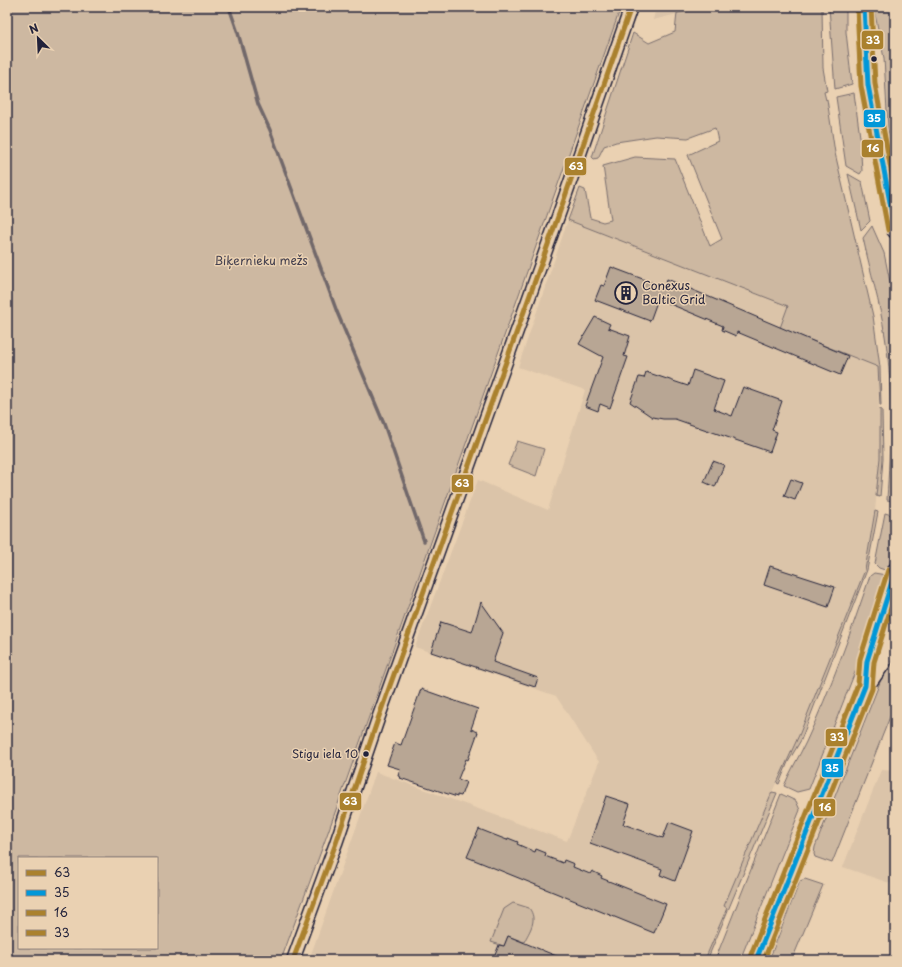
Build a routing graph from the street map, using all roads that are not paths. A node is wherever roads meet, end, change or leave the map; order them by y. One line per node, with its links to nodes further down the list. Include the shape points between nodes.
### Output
1 (631, 7): 7 (street)
2 (864, 7): 3 (main road, via 868,85)
3 (895, 229)
4 (895, 572): 6 (main road, via 867,661)
5 (895, 626): 6 (main road, via 882,662)
6 (864, 686): 8 (main road, via 817,811)
7 (293, 960)
8 (756, 960)

